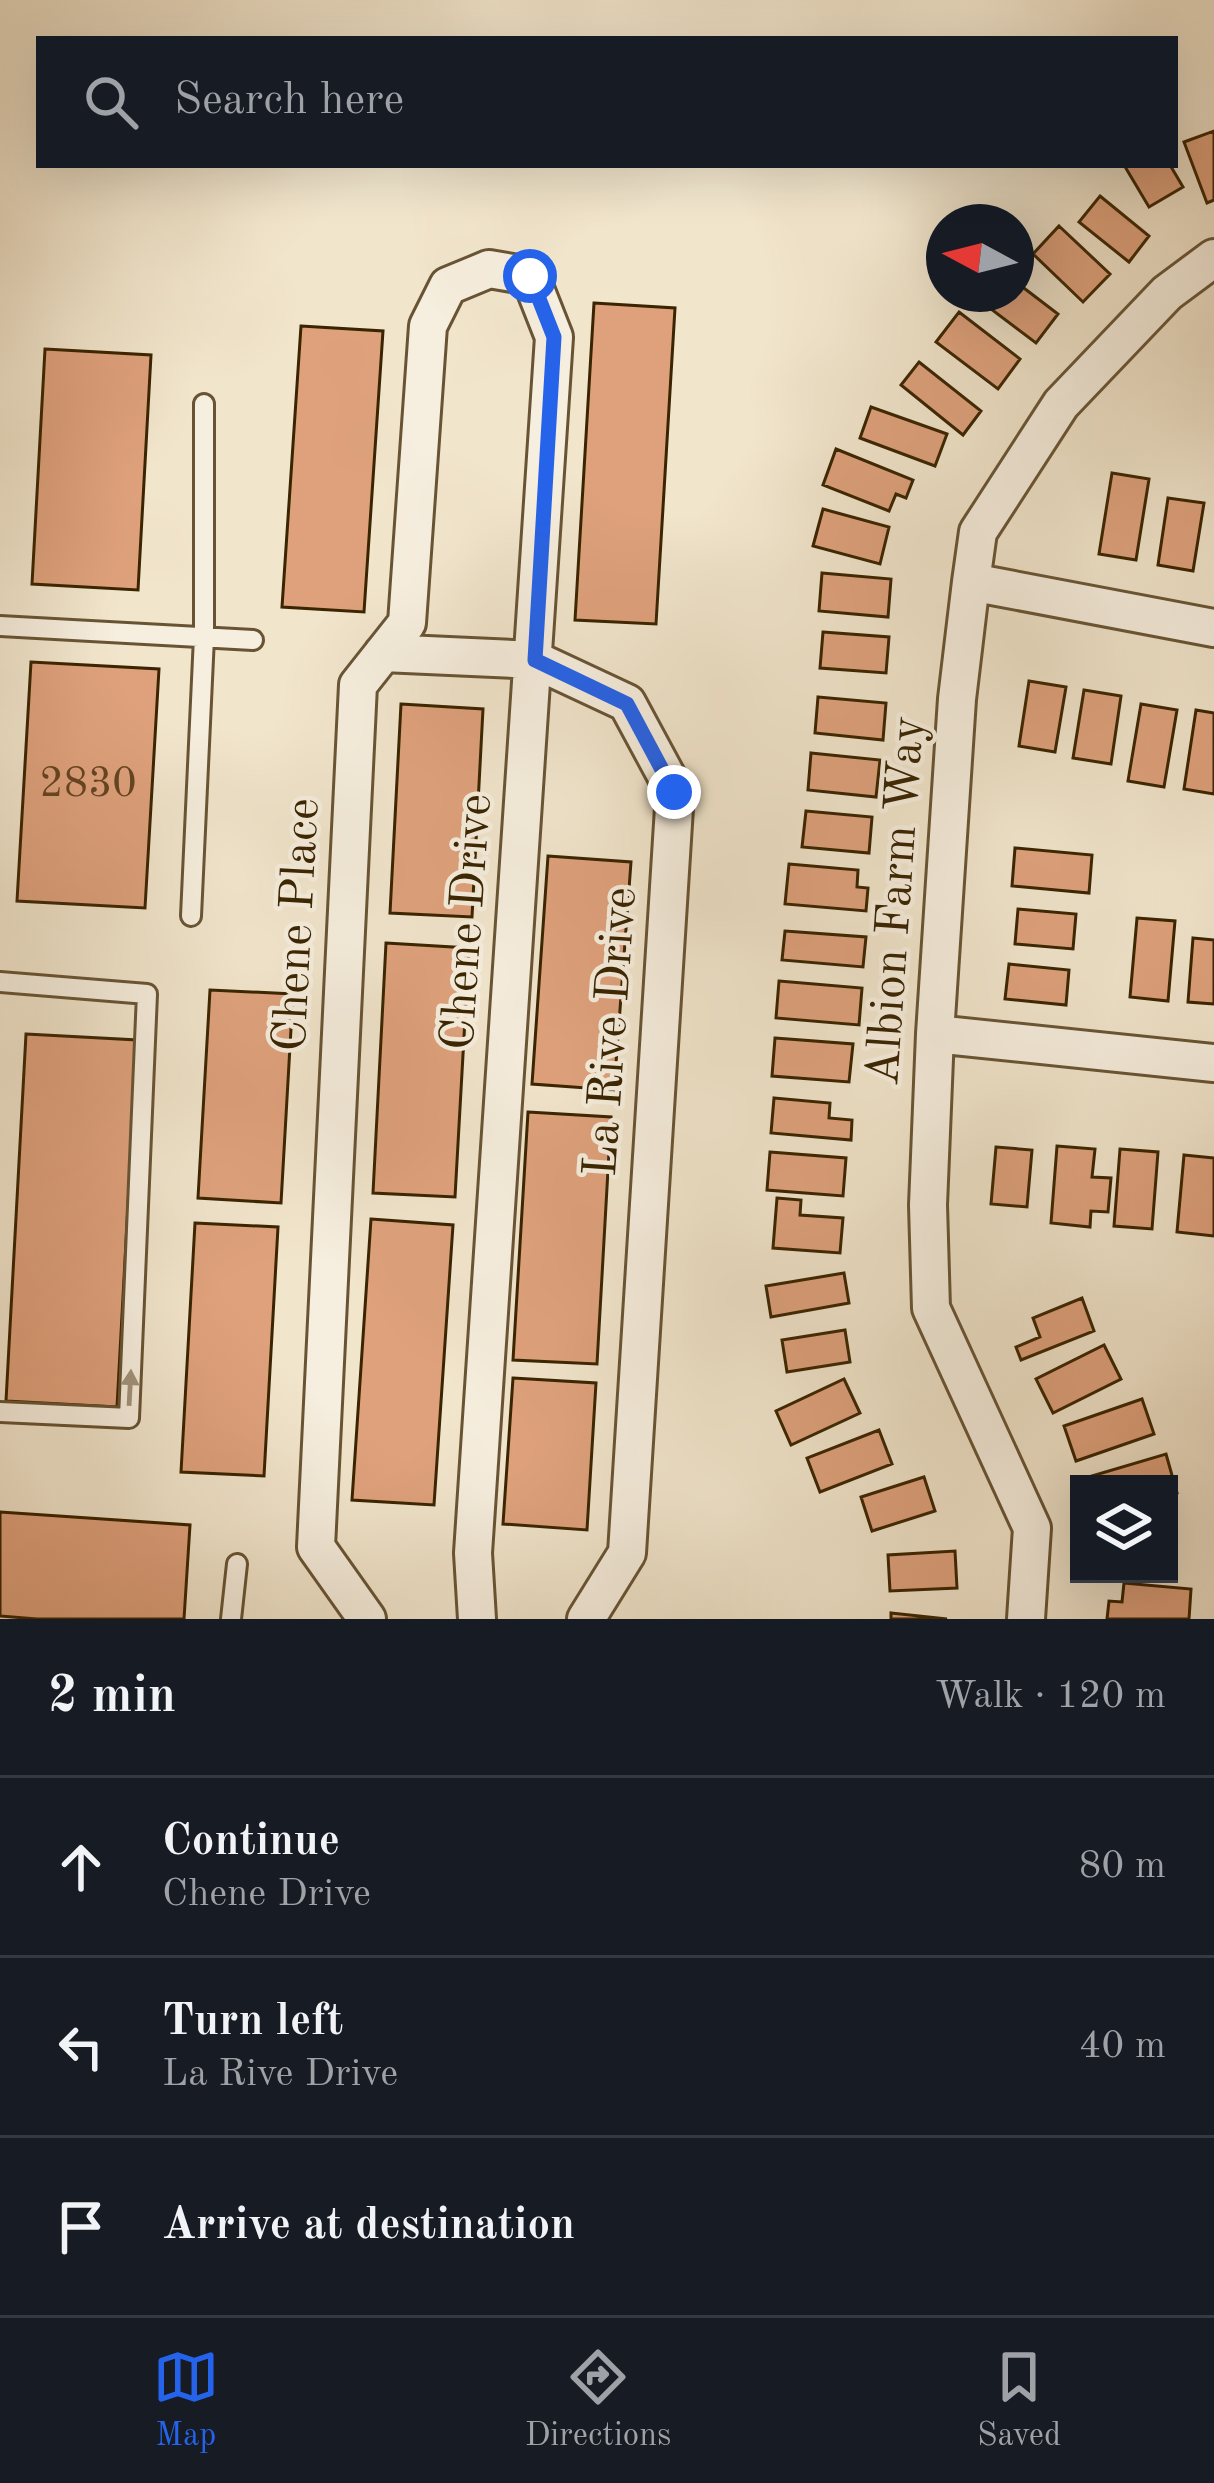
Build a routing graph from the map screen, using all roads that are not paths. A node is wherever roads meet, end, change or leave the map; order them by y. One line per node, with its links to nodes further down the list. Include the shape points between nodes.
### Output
1 (1214, 258): 4 (street, Albion Farm Way, via 1167,292 1061,404 978,532)
2 (489, 269): 9 (street, Chene Place, via 448,286 428,326 407,623); 10 (street, Chene Drive, via 530,276 554,337)
3 (204, 404): 7 (lane)
4 (971, 581): 6 (street); 13 (street, Albion Farm Way)
5 (0, 626): 7 (lane)
6 (1214, 628)
7 (204, 637): 8 (lane); 11 (lane)
8 (253, 640)
9 (383, 653): 10 (street, La Rive Drive); 18 (street, Chene Place, via 358,685 316,1546)
10 (535, 660): 19 (street, Chene Drive, via 473,1552); 20 (street, La Rive Drive, via 627,704 674,792 628,1553)
11 (191, 916)
12 (0, 982): 15 (lane, one-way to 12, via 129,1418 147,994)
13 (935, 1034): 14 (street); 21 (street, Albion Farm Way, via 931,1308 1032,1528)
14 (1214, 1063)
15 (0, 1412)
16 (237, 1564): 17 (lane)
17 (231, 1619)
18 (367, 1619)
19 (477, 1619)
20 (586, 1619)
21 (1026, 1619)

